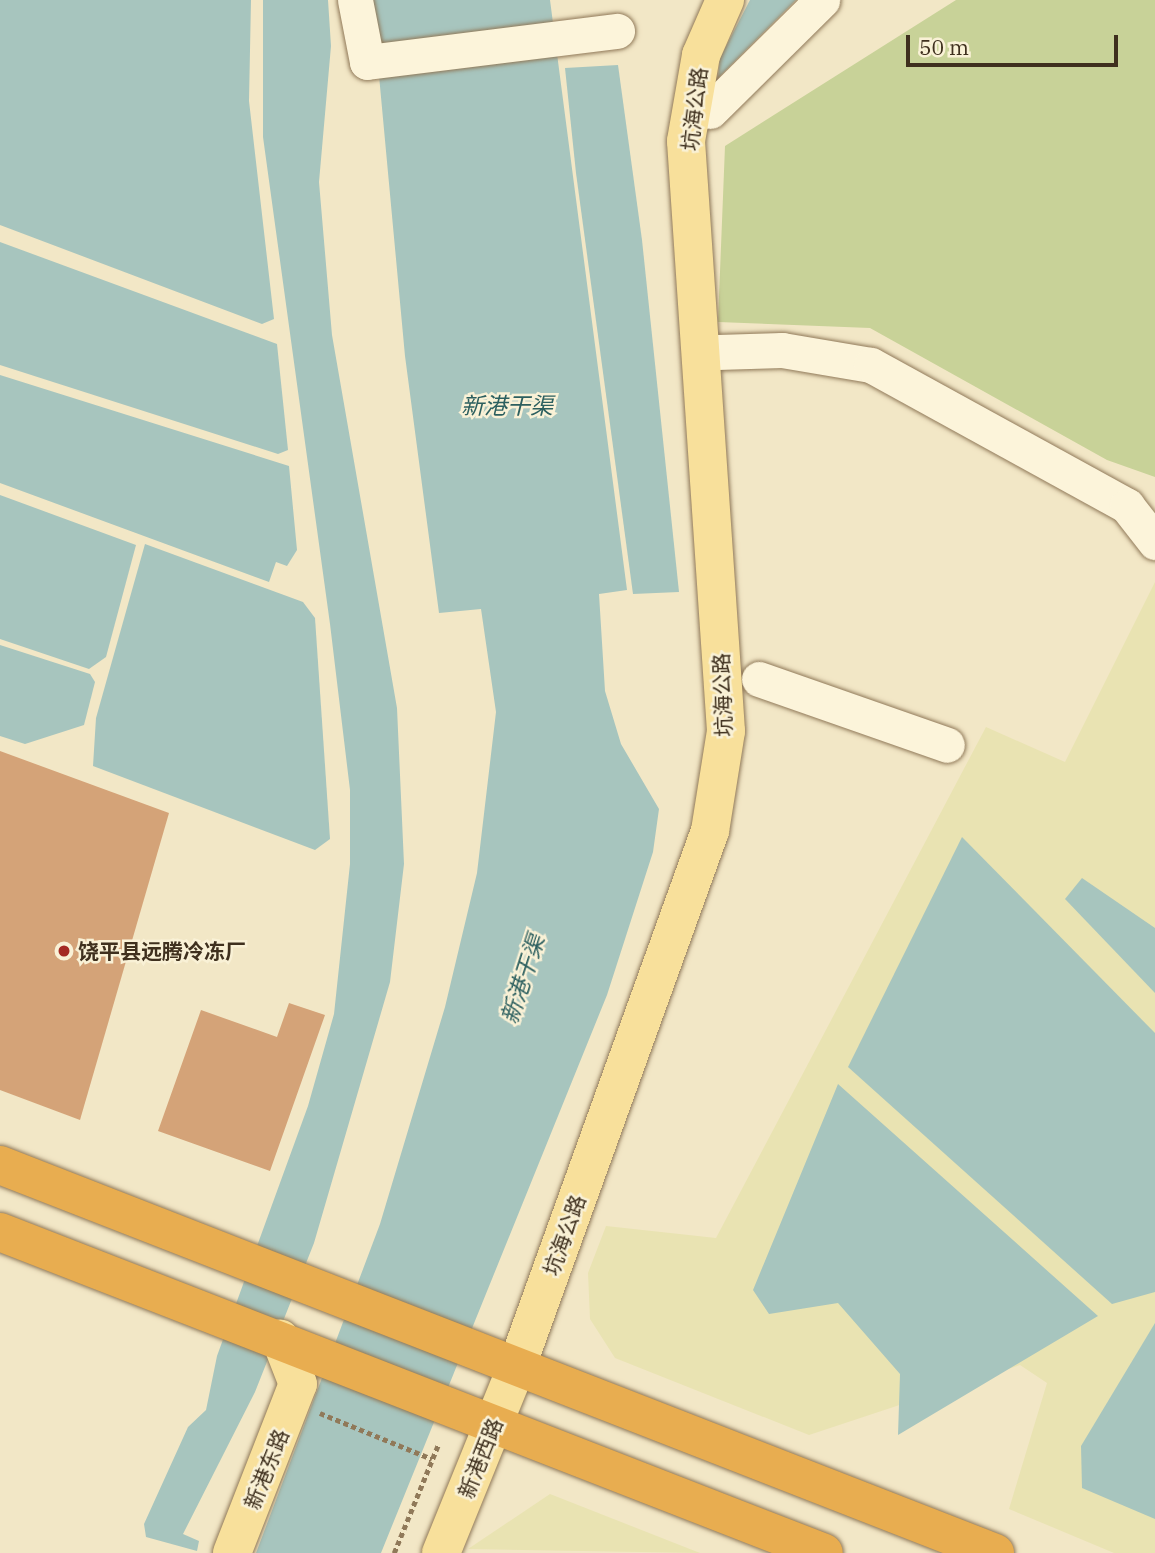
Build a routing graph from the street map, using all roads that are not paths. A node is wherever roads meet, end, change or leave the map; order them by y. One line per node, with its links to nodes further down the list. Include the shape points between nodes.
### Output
1 (355, 0): 4 (street, via 367,62)
2 (725, 0): 13 (main road, 坑海公路, via 701,55 686,141 726,731 710,831)
3 (822, 0): 5 (street)
4 (617, 31)
5 (710, 111)
6 (717, 352): 7 (street, via 782,350 871,365)
7 (1141, 514): 8 (street)
8 (1155, 542)
9 (760, 679): 10 (street)
10 (947, 745)
11 (0, 1166): 13 (highway)
12 (0, 1232): 14 (highway, via 225,1316)
13 (519, 1363): 15 (main road, 新港西路); 19 (highway)
14 (306, 1369): 15 (highway); 16 (main road, 新港东路)
15 (480, 1415): 17 (main road, 新港西路); 18 (highway)
16 (232, 1553)
17 (441, 1553)
18 (824, 1553)
19 (995, 1553)

